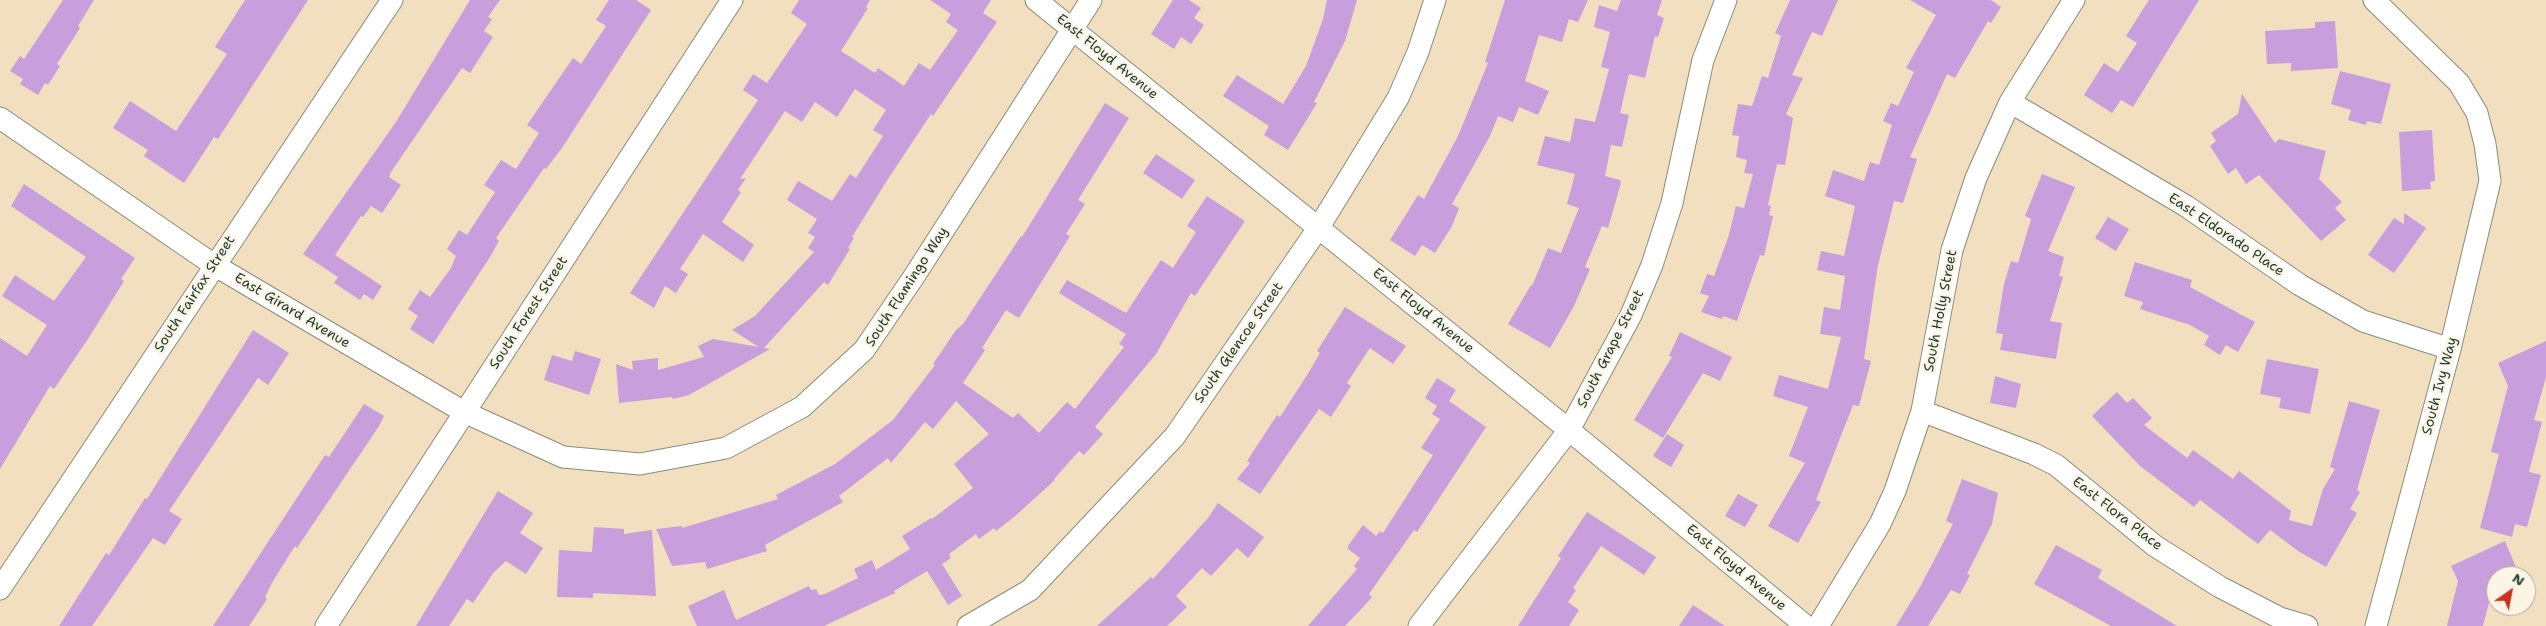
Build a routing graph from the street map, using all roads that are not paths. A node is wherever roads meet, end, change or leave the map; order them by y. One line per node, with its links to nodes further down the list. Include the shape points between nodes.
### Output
1 (392, 0): 13 (street, South Fairfax Street)
2 (732, 0): 16 (street, South Forest Street)
3 (1036, 0): 9 (street, East Floyd Avenue)
4 (1091, 0): 9 (street, South Flamingo Way)
5 (1435, 0): 12 (street, South Glencoe Street, via 1398,98)
6 (1726, 0): 17 (street, South Grape Street, via 1703,60 1672,203 1652,265 1631,315)
7 (2074, 0): 10 (street, South Holly Street)
8 (2374, 0): 14 (street, South Ivy Way, via 2455,77 2478,113 2485,144 2490,181)
9 (1072, 29): 12 (street, East Floyd Avenue); 16 (street, South Flamingo Way, via 916,275 864,350 802,407 726,448 640,464 563,457)
10 (2010, 102): 14 (street, East Eldorado Place, via 2186,206 2300,285 2363,321); 15 (street, South Holly Street, via 1976,178 1952,250)
11 (0, 118): 13 (street, East Girard Avenue)
12 (1319, 227): 17 (street, East Floyd Avenue); 20 (street, South Glencoe Street, via 1175,436 1030,590)
13 (214, 265): 16 (street, East Girard Avenue); 18 (street, South Fairfax Street)
14 (2450, 349): 25 (street, South Ivy Way)
15 (1922, 411): 23 (street, South Holly Street, via 1895,491 1880,524); 24 (street, East Flora Place, via 2056,465 2155,546 2220,587 2280,618)
16 (464, 412): 19 (street, South Forest Street)
17 (1569, 430): 21 (street, South Grape Street); 22 (street, East Floyd Avenue)
18 (0, 589)
19 (326, 626)
20 (968, 626)
21 (1418, 626)
22 (1806, 626)
23 (1818, 626)
24 (2307, 626)
25 (2376, 626)

